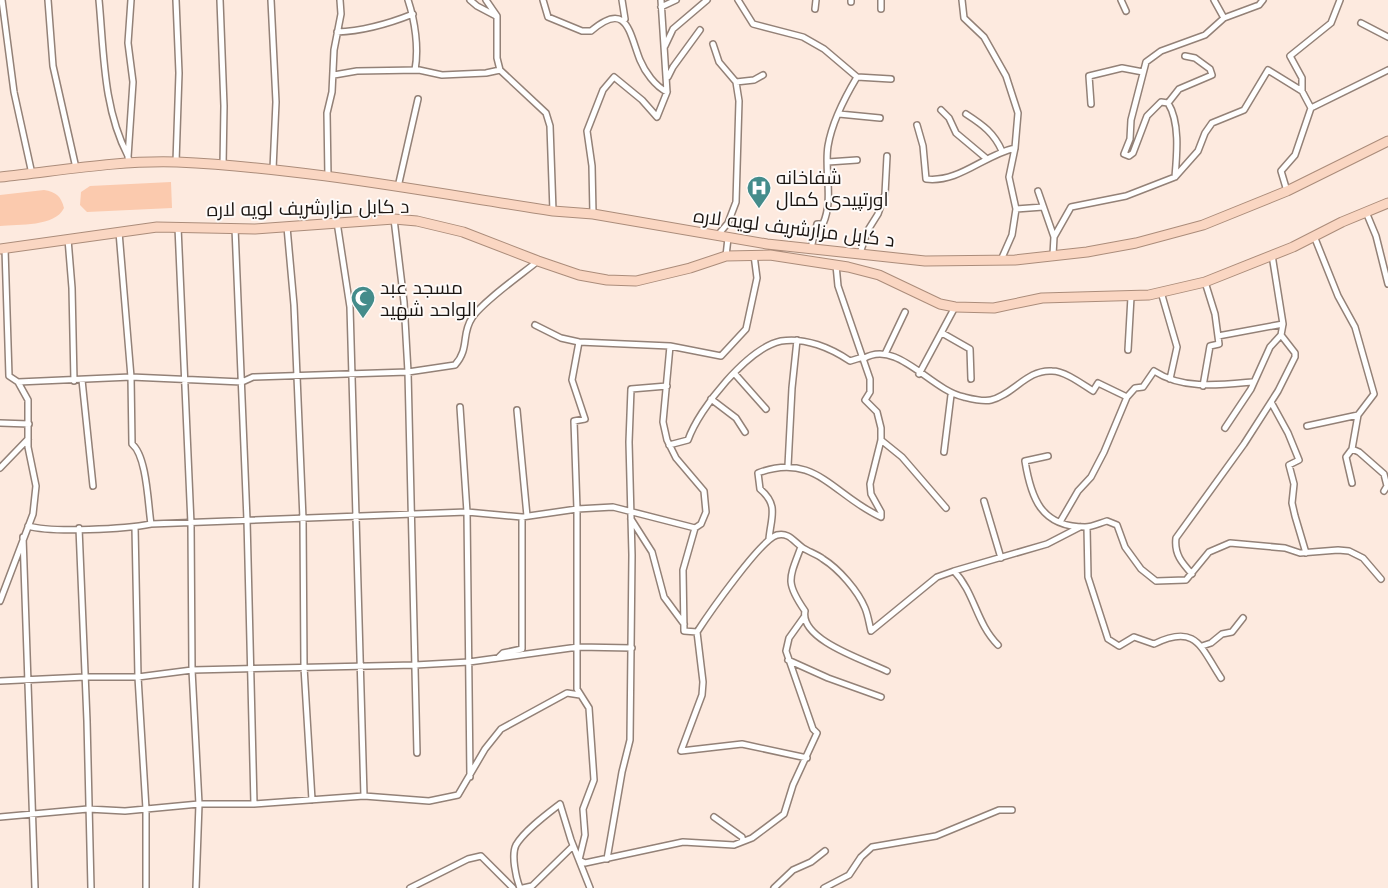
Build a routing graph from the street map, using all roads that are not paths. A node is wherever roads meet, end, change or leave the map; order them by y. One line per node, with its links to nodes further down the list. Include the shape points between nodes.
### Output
1 (2, 0): 73 (street, via 14,92)
2 (48, 0): 71 (street, via 53,66)
3 (99, 0): 66 (street, via 108,92 116,133)
4 (130, 0): 66 (street, via 128,43 132,82)
5 (176, 0): 68 (street, via 179,73)
6 (220, 0): 70 (street)
7 (271, 0): 72 (street, via 276,102)
8 (340, 0): 35 (street)
9 (408, 0): 29 (street)
10 (470, 0): 30 (street)
11 (486, 0): 30 (street)
12 (542, 0): 31 (street, via 548,17 582,31 591,31 605,16 614,14)
13 (622, 0): 31 (street)
14 (661, 0): 25 (street)
15 (676, 0): 25 (street)
16 (707, 0): 38 (street, via 673,29)
17 (738, 0): 46 (street, via 753,24 803,37 824,49)
18 (816, 0): 26 (street)
19 (882, 0): 27 (street)
20 (962, 0): 62 (street, via 964,18 984,37 1006,76 1018,113)
21 (1121, 0): 28 (street)
22 (1214, 0): 32 (street)
23 (1263, 0): 32 (street, via 1259,5)
24 (1340, 0): 50 (street, via 1331,23 1290,56 1302,78)
25 (661, 7): 38 (street)
26 (815, 9)
27 (881, 9)
28 (1126, 11)
29 (413, 14): 35 (street, via 385,25); 40 (street)
30 (497, 16): 41 (street)
31 (625, 18): 51 (street, via 645,68)
32 (1224, 18): 43 (street, via 1205,35 1161,51 1146,62)
33 (1361, 23): 36 (street)
34 (700, 30): 48 (street)
35 (338, 32): 44 (street)
36 (1388, 37)
37 (713, 44): 49 (street, via 719,62)
38 (665, 46): 48 (street)
39 (1185, 56): 53 (street, via 1195,58 1214,76 1179,88)
40 (415, 70): 41 (street, via 442,75); 44 (street, via 357,71)
41 (500, 70): 83 (street, via 546,113 550,126)
42 (1388, 70): 55 (street)
43 (1143, 72): 53 (street, via 1131,120 1130,140 1124,154 1129,156 1133,153 1146,116 1161,102); 54 (street, via 1122,68 1090,76)
44 (334, 75): 75 (street, via 327,113)
45 (763, 75): 49 (street, via 754,80)
46 (857, 77): 47 (street); 57 (street)
47 (891, 79)
48 (667, 80): 51 (street)
49 (736, 82): 93 (street, via 739,100 736,202 728,223)
50 (1302, 91): 55 (street); 76 (street, via 1268,70 1244,110 1212,123 1198,151)
51 (667, 92): 85 (street, via 657,117 614,77 607,83 587,131)
52 (418, 99): 77 (street)
53 (1168, 103): 76 (street, via 1174,112)
54 (1091, 104)
55 (1311, 108): 79 (street, via 1295,155 1281,171)
56 (941, 110): 65 (street, via 956,133)
57 (839, 114): 59 (street); 69 (street, via 828,146)
58 (966, 114): 63 (street, via 986,127)
59 (880, 118)
60 (917, 124): 65 (street, via 926,180 948,179)
61 (1388, 140): 79 (highway, د کابل مزارشریف لویه لاره)
62 (1015, 148): 63 (street); 82 (street, via 1009,177)
63 (1002, 151): 65 (street)
64 (887, 156): 99 (street, via 885,194)
65 (987, 159)
66 (129, 160): 68 (highway, د کابل مزارشریف لویه لاره); 71 (highway, د کابل مزارشریف لویه لاره)
67 (857, 160): 69 (street)
68 (176, 162): 70 (highway, د کابل مزارشریف لویه لاره)
69 (828, 162): 97 (street, via 827,212 823,224 817,224)
70 (223, 166): 72 (highway, د کابل مزارشریف لویه لاره)
71 (76, 169): 73 (highway, د کابل مزارشریف لویه لاره)
72 (273, 169): 75 (highway, د کابل مزارشریف لویه لاره)
73 (32, 174): 74 (highway, د کابل مزارشریف لویه لاره)
74 (0, 177)
75 (328, 177): 77 (highway, د کابل مزارشریف لویه لاره)
76 (1175, 177): 94 (street, via 1126,196 1072,207)
77 (398, 187): 83 (highway, د کابل مزارشریف لویه لاره)
78 (1038, 191): 81 (street)
79 (1287, 191): 102 (highway, د کابل مزارشریف لویه لاره, via 1203,225 1136,243)
80 (1388, 204): 84 (highway, د کابل مزارشریف لویه لاره)
81 (1043, 207): 82 (street); 94 (street)
82 (1016, 209): 104 (street, via 1012,235)
83 (553, 211): 85 (highway, د کابل مزارشریف لویه لاره)
84 (1366, 212): 92 (highway, د کابل مزارشریف لویه لاره); 108 (street, via 1376,236)
85 (593, 214): 93 (highway, د کابل مزارشریف لویه لاره)
86 (394, 219): 87 (highway, د کابل مزارشریف لویه لاره); 105 (highway, د کابل مزارشریف لویه لاره, via 463,232); 126 (street)
87 (337, 222): 89 (highway, د کابل مزارشریف لویه لاره); 127 (street, via 350,307)
88 (178, 227): 90 (highway, د کابل مزارشریف لویه لاره); 91 (highway, د کابل مزارشریف لویه لاره); 132 (street)
89 (287, 227): 90 (highway, د کابل مزارشریف لویه لاره); 131 (street)
90 (235, 228): 138 (street)
91 (119, 232): 96 (highway, د کابل مزارشریف لویه لاره); 130 (street)
92 (1314, 236): 103 (highway, د کابل مزارشریف لویه لاره); 149 (street, via 1338,296 1355,327 1374,394)
93 (717, 237): 95 (highway, د کابل مزارشریف لویه لاره)
94 (1054, 237): 102 (street)
95 (728, 238): 97 (highway, د کابل مزارشریف لویه لاره); 101 (street)
96 (68, 239): 98 (highway, د کابل مزارشریف لویه لاره); 135 (street)
97 (811, 248): 99 (highway, د کابل مزارشریف لویه لاره)
98 (3, 249): 116 (street)
99 (860, 253): 104 (highway, د کابل مزارشریف لویه لاره, via 925,261)
100 (754, 255): 101 (highway, د کابل مزارشریف لویه لاره); 106 (highway, د کابل مزارشریف لویه لاره); 122 (street, via 757,278 746,329 721,356)
101 (726, 256): 105 (highway, د کابل مزارشریف لویه لاره, via 636,281 579,275)
102 (1053, 256): 104 (highway, د کابل مزارشریف لویه لاره)
103 (1272, 256): 107 (highway, د کابل مزارشریف لویه لاره); 113 (street)
104 (1000, 260)
105 (538, 262): 126 (street, via 472,318 464,355 455,365)
106 (836, 265): 111 (highway, د کابل مزارشریف لویه لاره, via 879,275 940,304); 125 (street, via 838,286)
107 (1205, 282): 109 (highway, د کابل مزارشریف لویه لاره); 119 (street)
108 (1388, 284)
109 (1161, 292): 110 (highway, د کابل مزارشریف لویه لاره); 134 (street, via 1177,347)
110 (1131, 297): 111 (highway, د کابل مزارشریف لویه لاره, via 1042,298 994,308); 123 (street)
111 (955, 307): 117 (street)
112 (905, 312): 124 (street)
113 (1283, 324): 118 (street); 119 (street)
114 (535, 325): 121 (street, via 561,338)
115 (0, 332): 116 (street)
116 (8, 332): 137 (street, via 8,376)
117 (942, 333): 129 (street); 133 (street, via 970,349)
118 (1282, 335): 139 (street, via 1270,348); 145 (street, via 1295,357)
119 (1218, 336): 141 (street, via 1219,345 1210,346)
120 (797, 340): 125 (street, via 838,352 850,361); 128 (street, via 772,344); 161 (street)
121 (579, 342): 122 (street); 168 (street, via 572,380 585,419 574,421)
122 (670, 346): 140 (street)
123 (1128, 350)
124 (885, 354): 125 (street, via 872,353); 129 (street, via 895,355)
125 (862, 358): 156 (street, via 870,379 866,400 877,412)
126 (408, 372): 127 (street); 171 (street)
127 (352, 374): 131 (street); 172 (street)
128 (735, 374): 144 (street); 147 (street)
129 (920, 374): 142 (street)
130 (131, 377): 132 (street); 136 (street); 178 (street, via 132,444 138,448 145,477)
131 (296, 377): 138 (street, via 253,377); 175 (street)
132 (185, 378): 138 (street); 179 (street)
133 (971, 379)
134 (1170, 379): 141 (street); 143 (street, via 1154,371 1143,387 1135,388)
135 (74, 380): 136 (street); 137 (street)
136 (82, 380): 164 (street)
137 (18, 382): 151 (street, via 28,400)
138 (242, 382): 176 (street)
139 (1252, 382): 141 (street); 153 (street, via 1251,389)
140 (667, 386): 157 (street, via 663,422); 169 (street, via 631,389)
141 (1203, 386)
142 (952, 394): 143 (street, via 989,401 1009,392 1034,373 1053,370 1093,390 1098,383); 159 (street)
143 (1127, 397): 177 (street, via 1104,452)
144 (711, 399): 154 (street, via 736,418); 157 (street, via 688,440)
145 (1271, 402): 189 (street, via 1299,460 1289,465 1294,484 1292,503); 192 (street, via 1176,538 1175,548 1180,561)
146 (460, 406): 170 (street)
147 (766, 409)
148 (517, 410): 173 (street)
149 (1358, 415): 152 (street); 158 (street)
150 (0, 424): 151 (street)
151 (29, 424): 155 (street)
152 (1307, 426)
153 (1225, 428)
154 (745, 432)
155 (28, 439): 162 (street); 180 (street, via 36,486)
156 (881, 440): 161 (street, via 870,484 880,517 858,506 818,475 802,467); 167 (street, via 902,457)
157 (669, 445): 184 (street, via 704,491 706,512 701,524)
158 (1352, 449): 163 (street, via 1346,457); 165 (street, via 1384,474 1387,486)
159 (944, 452)
160 (1048, 456): 177 (street, via 1024,461 1039,509)
161 (788, 466): 187 (street, via 758,473 760,489 772,504)
162 (0, 468)
163 (1352, 483)
164 (93, 486)
165 (1384, 491)
166 (984, 501): 190 (street)
167 (946, 508)
168 (577, 509): 169 (street, via 613,507); 173 (street); 201 (street)
169 (629, 510): 174 (street); 184 (street)
170 (467, 512): 171 (street); 173 (street); 205 (street)
171 (411, 515): 172 (street); 207 (street)
172 (356, 516): 175 (street); 206 (street)
173 (525, 516): 203 (street, via 522,649 503,653)
174 (631, 518): 197 (street, via 652,552 664,597); 202 (street)
175 (303, 519): 176 (street); 208 (street)
176 (247, 520): 179 (street); 210 (street)
177 (1060, 522): 182 (street)
178 (150, 524): 179 (street); 181 (street)
179 (191, 524): 209 (street)
180 (28, 526): 183 (street); 186 (street)
181 (135, 527): 183 (street); 213 (street)
182 (1081, 527): 185 (street); 190 (street, via 1047,544)
183 (79, 528): 212 (street)
184 (695, 528): 197 (street, via 683,570)
185 (1087, 528): 192 (street, via 1107,521 1117,526 1125,547 1141,569 1156,581 1186,580); 200 (street, via 1088,577 1108,640 1119,646 1134,637 1154,644 1175,636 1190,638)
186 (22, 536): 194 (street); 215 (street)
187 (769, 539): 188 (street, via 778,535 790,536); 198 (street, via 737,576)
188 (801, 547): 191 (street, via 824,559 848,583 865,608 871,631 937,577); 195 (street, via 790,576 792,592 805,611)
189 (1306, 553): 192 (street, via 1230,543 1209,552); 193 (street, via 1350,551 1362,558)
190 (1001, 558): 191 (street)
191 (954, 570): 199 (street, via 970,591 980,622)
192 (1192, 574)
193 (1381, 579)
194 (0, 601)
195 (804, 617): 204 (street, via 789,638); 211 (street, via 811,631 825,642)
196 (1243, 618): 200 (street, via 1232,632)
197 (684, 624): 198 (street, via 684,631)
198 (697, 632): 220 (street, via 702,695 681,751 742,744)
199 (998, 645)
200 (1202, 646): 214 (street)
201 (578, 647): 202 (street); 203 (street); 217 (street, via 577,689)
202 (632, 648): 235 (street, via 630,740)
203 (499, 658): 205 (street)
204 (788, 660): 218 (street); 220 (street, via 813,729 818,733)
205 (469, 662): 207 (street); 221 (street)
206 (360, 665): 207 (street); 208 (street); 222 (street)
207 (415, 665): 219 (street)
208 (304, 667): 210 (street); 223 (street)
209 (192, 670): 210 (street); 213 (street); 224 (street)
210 (250, 670): 225 (street)
211 (887, 672)
212 (85, 677): 213 (street); 215 (street); 226 (street)
213 (138, 677): 227 (street)
214 (1221, 678)
215 (28, 680): 216 (street); 229 (street)
216 (0, 681)
217 (580, 696): 221 (street, via 567,692 501,729); 236 (street, via 589,708 594,780 583,809 585,835)
218 (881, 697)
219 (417, 753)
220 (807, 758): 232 (street, via 793,785 784,814)
221 (470, 777): 222 (street, via 458,795 446,798 429,801)
222 (364, 796): 223 (street)
223 (312, 800): 225 (street)
224 (199, 804): 225 (street); 227 (street); 240 (street)
225 (254, 804)
226 (88, 809): 227 (street); 229 (street); 238 (street)
227 (146, 810): 239 (street)
228 (1012, 810): 246 (street, via 999,810 936,836 872,847 861,856 849,875)
229 (33, 815): 230 (street); 237 (street)
230 (0, 817)
231 (714, 817): 232 (street)
232 (743, 841): 235 (street, via 734,845 682,842)
233 (573, 846): 236 (street); 243 (street, via 532,886); 243 (street, via 560,804 535,824 516,846 514,869)
234 (825, 851): 245 (street, via 793,870)
235 (608, 859): 236 (street, via 585,863)
236 (579, 860): 244 (street)
237 (35, 888)
238 (91, 888)
239 (146, 888)
240 (196, 888)
241 (410, 888): 242 (street, via 468,858 481,856)
242 (513, 888)
243 (522, 888)
244 (590, 888)
245 (774, 888)
246 (824, 888)

